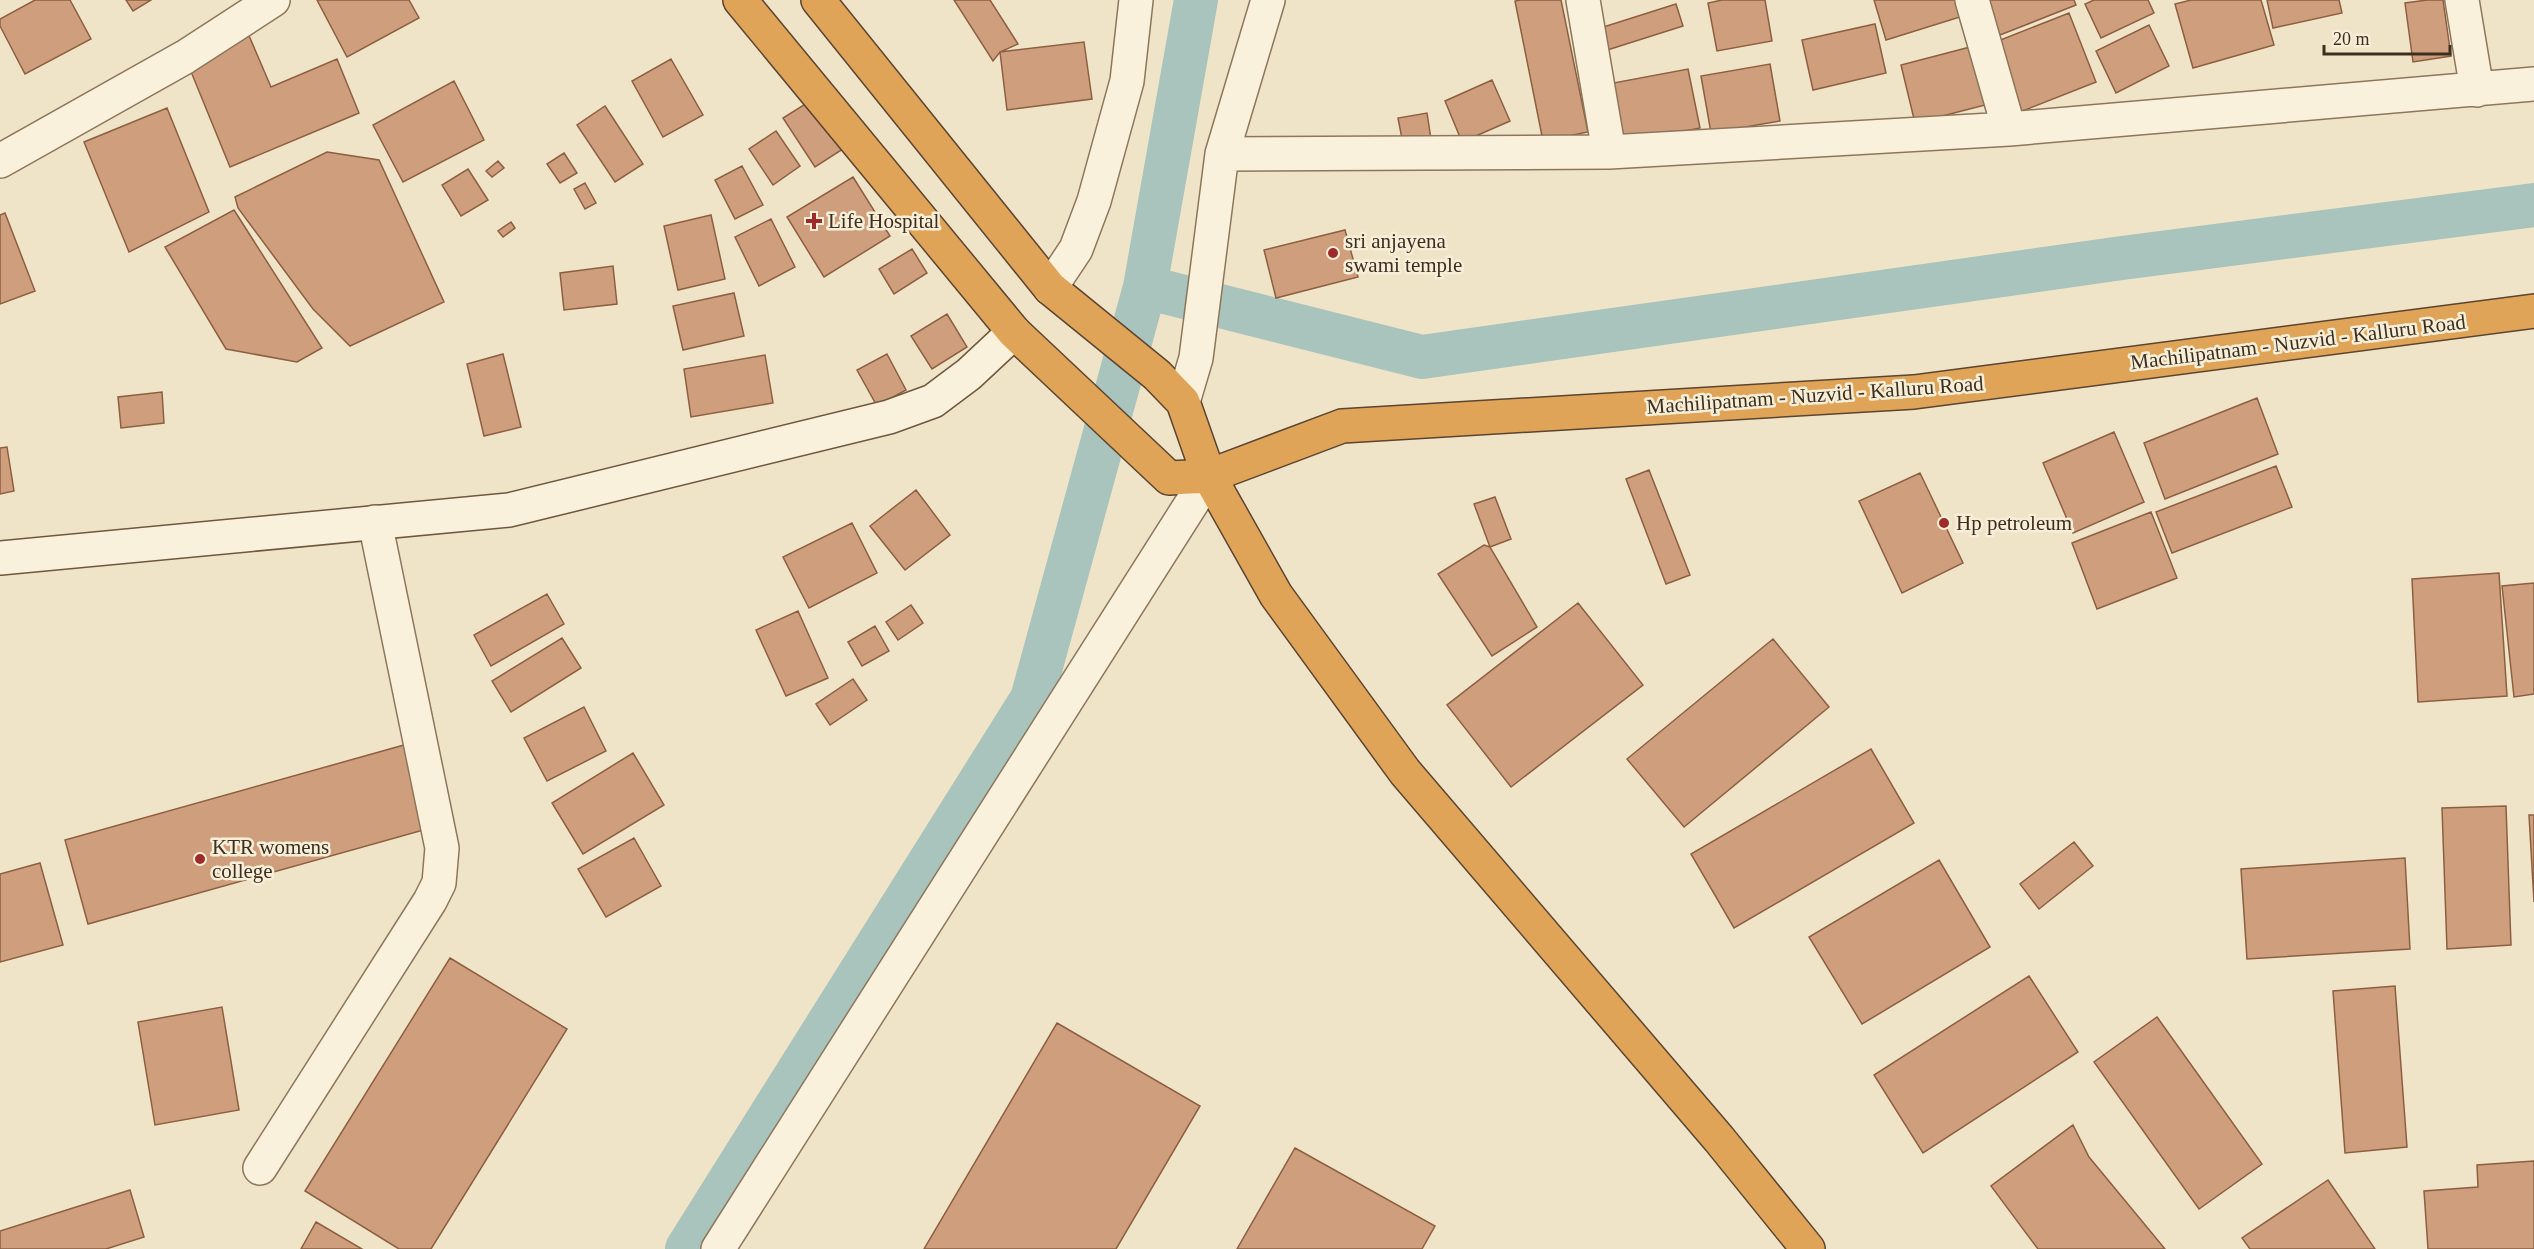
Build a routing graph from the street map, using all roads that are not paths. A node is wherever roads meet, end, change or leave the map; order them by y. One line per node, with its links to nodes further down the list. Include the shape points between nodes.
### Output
1 (273, 0): 14 (street, via 185,57)
2 (740, 0): 17 (highway, Machilipatnam - Nuzvid - Kalluru Road)
3 (818, 0): 15 (highway)
4 (1136, 0): 15 (street, via 1127,81 1095,201 1076,249)
5 (1268, 0): 13 (street)
6 (1583, 0): 12 (street)
7 (1972, 0): 11 (street)
8 (2462, 0): 10 (street)
9 (2534, 84): 10 (street)
10 (2477, 90): 11 (street)
11 (2009, 129): 12 (street)
12 (1609, 153): 13 (street)
13 (1222, 154): 18 (street, via 1196,358)
14 (0, 161)
15 (1050, 288): 18 (highway, via 1157,375)
16 (2534, 311): 19 (highway, Machilipatnam - Nuzvid - Kalluru Road, via 1914,392 1342,426)
17 (1014, 332): 19 (highway, Machilipatnam - Nuzvid - Kalluru Road, via 1169,478); 20 (street, via 933,401 889,417 509,510)
18 (1183, 402): 19 (highway)
19 (1209, 476): 23 (street); 24 (highway, via 1276,595 1405,772 1719,1139)
20 (375, 522): 21 (street); 22 (street, via 442,848 439,883)
21 (0, 558)
22 (260, 1168)
23 (718, 1249)
24 (1808, 1249)

